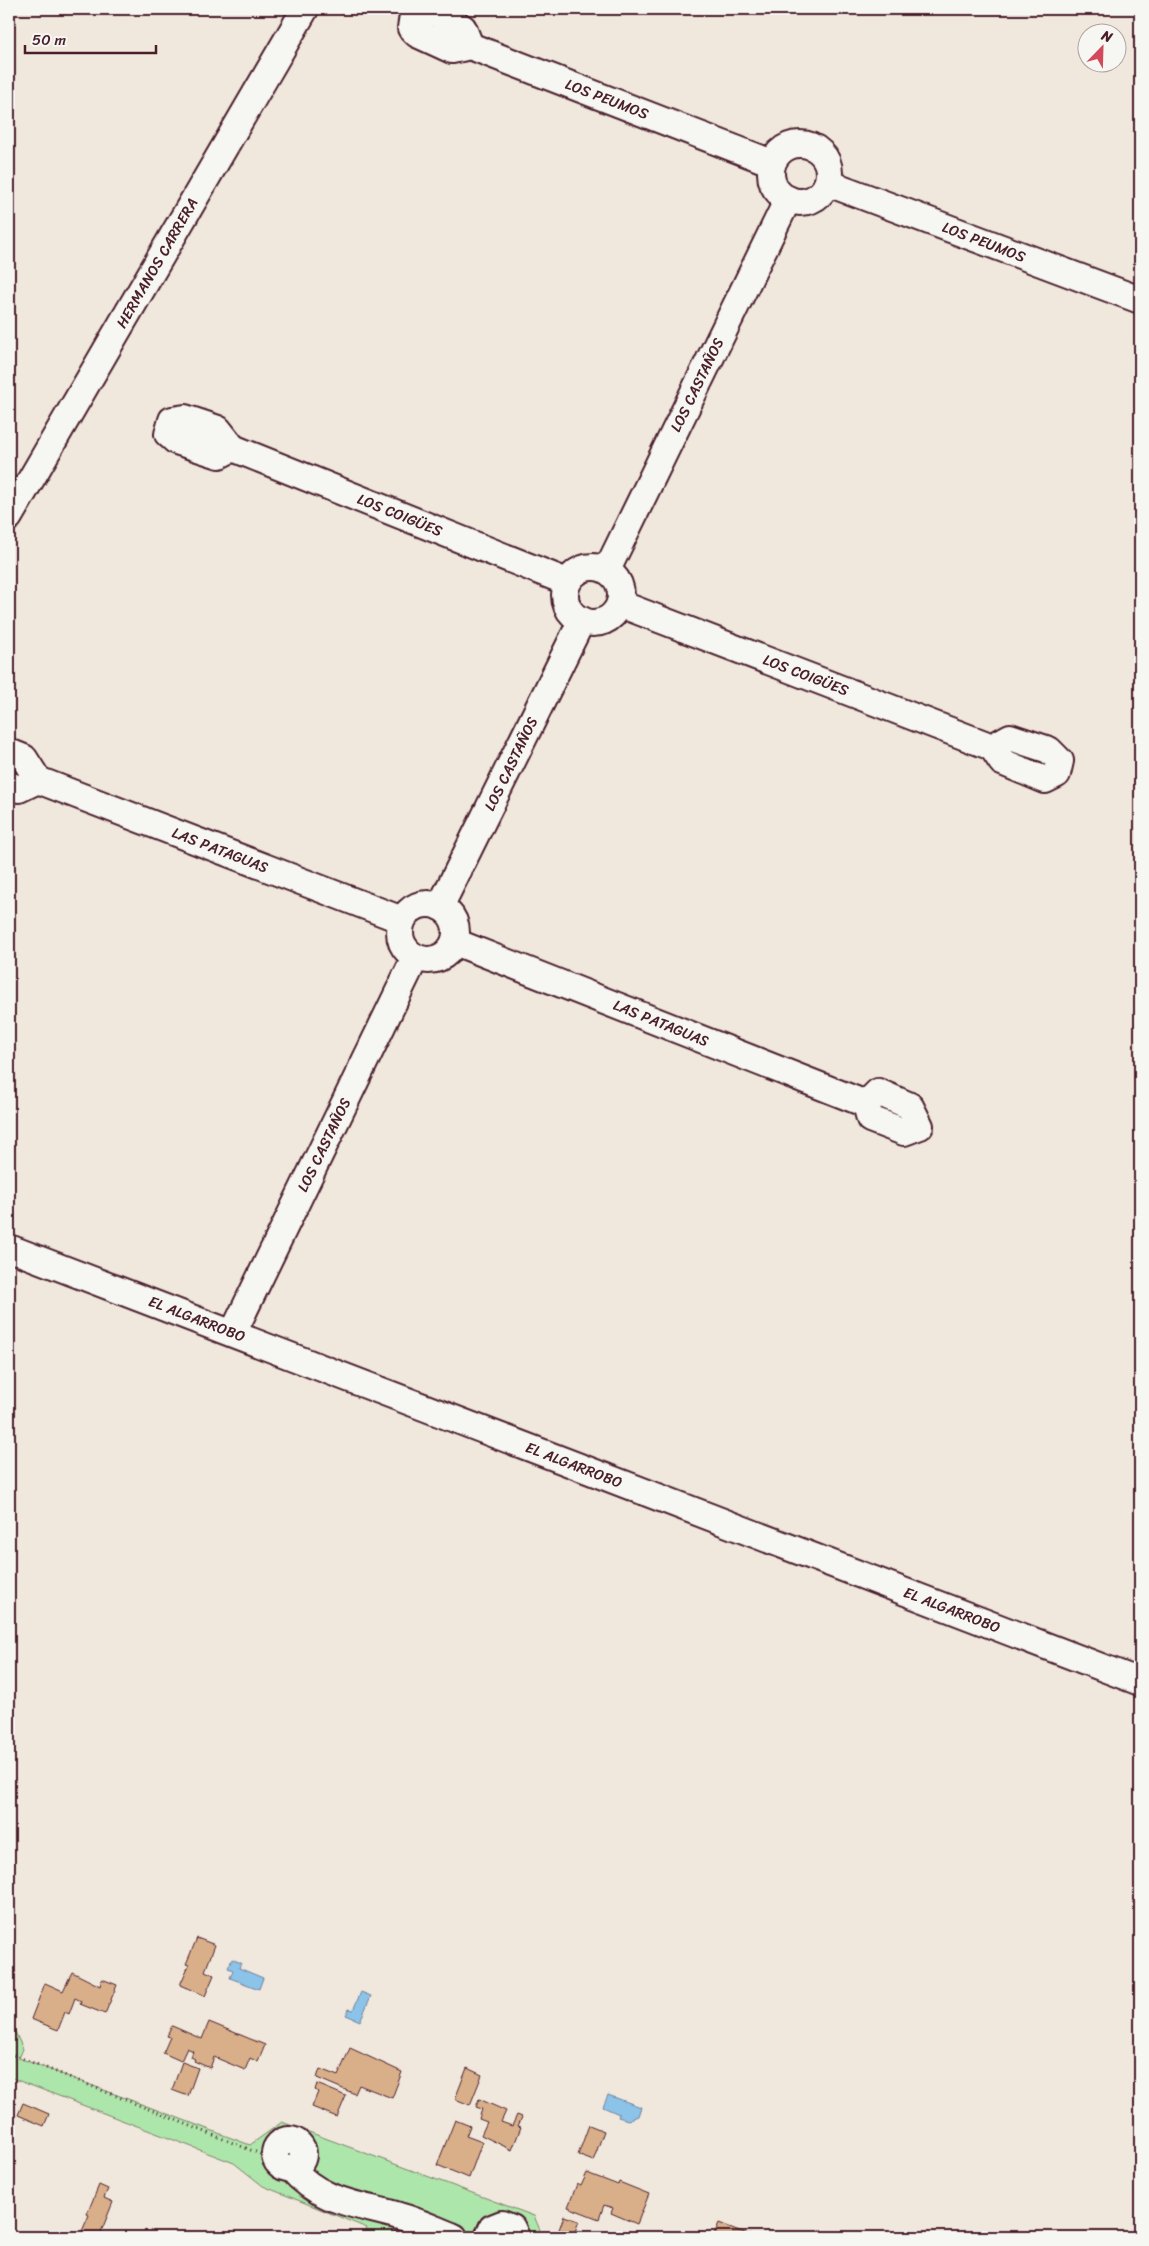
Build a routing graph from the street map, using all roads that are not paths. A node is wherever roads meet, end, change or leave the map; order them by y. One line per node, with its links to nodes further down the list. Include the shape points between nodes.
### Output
1 (304, 9): 8 (street, HERMANOS CARRERA)
2 (470, 46): 3 (street, LOS PEUMOS)
3 (772, 163): 4 (street, via 782,149 797,143 806,144 826,158); 5 (street, via 773,184)
4 (828, 183): 5 (street, via 811,200 795,202); 6 (street, LOS PEUMOS)
5 (788, 199): 9 (street, LOS CASTAÑOS)
6 (1140, 300)
7 (233, 448): 10 (street, LOS COIGÜES)
8 (9, 517)
9 (607, 570): 10 (street, via 592,566 584,568); 11 (street, via 621,588)
10 (568, 582): 12 (street, via 566,604)
11 (620, 604): 12 (street, via 604,621 589,623); 13 (street, LOS COIGÜES)
12 (582, 620): 17 (street, LOS CASTAÑOS)
13 (992, 746)
14 (9, 752): 15 (street, via 24,758)
15 (38, 780): 16 (street, via 19,789); 18 (street, LAS PATAGUAS)
16 (9, 785)
17 (440, 907): 18 (street, via 419,906); 19 (street, via 455,921)
18 (402, 920): 20 (street, via 403,946)
19 (455, 942): 20 (street, via 452,949 439,959); 21 (street, LAS PATAGUAS)
20 (416, 958): 24 (street, LOS CASTAÑOS)
21 (866, 1104)
22 (9, 1236): 24 (street, EL ALGARROBO)
23 (9, 1248): 24 (street, EL ALGARROBO)
24 (235, 1328): 25 (street, EL ALGARROBO); 26 (street, EL ALGARROBO)
25 (1140, 1667)
26 (1140, 1682)
27 (284, 2163): 28 (street, via 324,2195)
28 (399, 2227): 29 (street)
29 (454, 2237)
30 (488, 2237): 31 (street, via 492,2228 502,2224 512,2228)
31 (516, 2237)

